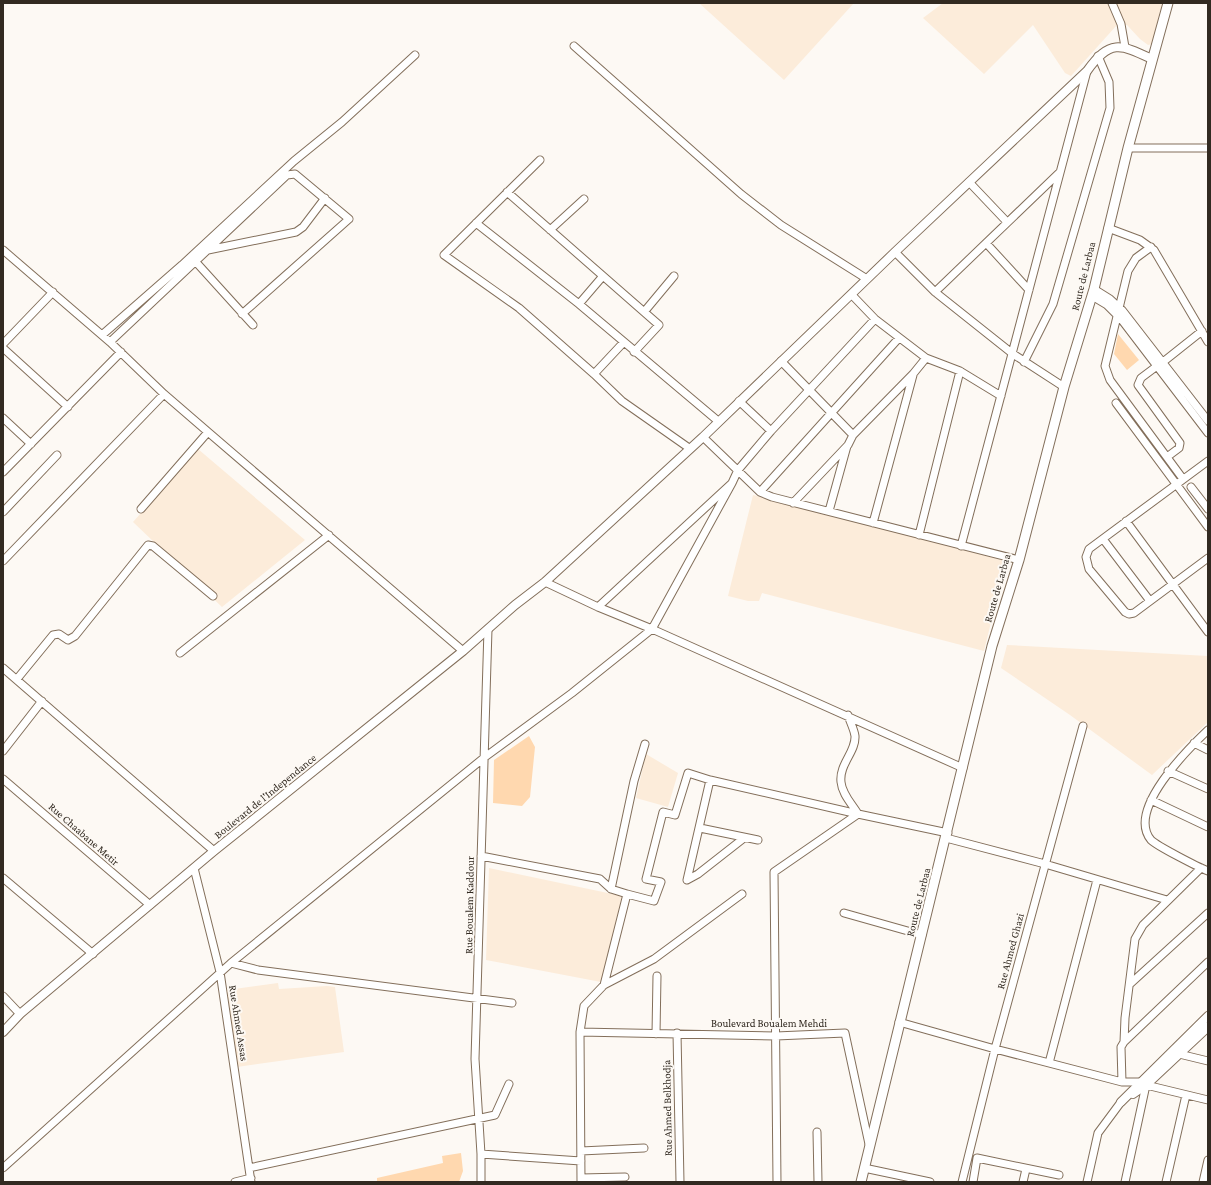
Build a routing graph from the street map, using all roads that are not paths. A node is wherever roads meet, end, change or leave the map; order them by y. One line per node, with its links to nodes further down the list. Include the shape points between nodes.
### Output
1 (1112, 3): 4 (street, via 1121,24)
2 (1168, 3): 7 (main road, Route de Larbaa)
3 (574, 46): 29 (street, via 764,211 816,248)
4 (1125, 47): 6 (street, via 1108,50); 7 (street)
5 (415, 55): 43 (street)
6 (1098, 56): 8 (street, Boulevard de l'Independance); 55 (street, via 1109,82 1110,108 1053,304)
7 (1152, 59): 9 (main road, Route de Larbaa)
8 (1087, 71): 12 (street); 13 (street, Boulevard de l'Independance)
9 (1128, 148): 10 (street); 19 (main road, Route de Larbaa)
10 (1208, 148)
11 (540, 160): 14 (street)
12 (1060, 172): 17 (street); 30 (street)
13 (970, 182): 17 (street); 25 (street, Boulevard de l'Independance)
14 (507, 192): 18 (street); 20 (street)
15 (325, 198): 24 (street, via 303,227 296,232); 24 (street, via 297,175 290,174); 38 (street, via 349,219)
16 (584, 199): 20 (street)
17 (1007, 222): 21 (street)
18 (476, 223): 35 (street); 58 (street, via 444,255 519,308)
19 (1108, 228): 22 (street); 33 (main road, Route de Larbaa)
20 (550, 230): 27 (street)
21 (986, 243): 30 (street); 32 (street)
22 (1151, 247): 36 (street, via 1130,266); 42 (street)
23 (3, 250): 31 (street)
24 (207, 250): 26 (street)
25 (895, 252): 29 (street, Boulevard de l'Independance); 32 (street)
26 (195, 261): 38 (street); 45 (street)
27 (603, 276): 35 (street); 37 (street)
28 (674, 276): 37 (street)
29 (867, 279): 34 (street, Boulevard de l'Independance)
30 (1029, 290): 52 (street)
31 (53, 292): 43 (street); 48 (street)
32 (935, 292): 52 (street)
33 (1093, 293): 36 (street); 39 (street); 60 (main road, Route de Larbaa)
34 (852, 295): 40 (street); 54 (street, Boulevard de l'Independance)
35 (579, 304): 47 (street)
36 (1119, 306): 39 (street); 56 (street)
37 (644, 312): 51 (street, via 659,325)
38 (242, 314): 41 (street)
39 (1117, 314): 56 (street); 80 (street, via 1105,362 1106,373)
40 (875, 319): 44 (street); 61 (street)
41 (253, 325)
42 (1202, 331): 46 (street); 56 (street)
43 (102, 335): 45 (street)
44 (899, 338): 53 (street); 67 (street)
45 (110, 342): 50 (street)
46 (1208, 342)
47 (623, 343): 51 (street); 58 (street)
48 (3, 344)
49 (3, 348): 66 (street)
50 (121, 352): 62 (street); 66 (street)
51 (634, 352): 69 (street)
52 (1013, 354): 55 (street); 63 (street)
53 (926, 358): 57 (street); 59 (street)
54 (781, 361): 61 (street); 64 (street, Boulevard de l'Independance)
55 (1024, 362): 60 (street)
56 (1160, 364): 70 (street); 73 (street); 80 (street, via 1141,378 1138,385 1180,443 1179,448)
57 (960, 371): 63 (street); 98 (street)
58 (594, 374): 78 (street, via 622,401)
59 (913, 374): 74 (street); 95 (street)
60 (1064, 387): 102 (main road, Route de Larbaa)
61 (809, 390): 67 (street); 71 (street)
62 (164, 394): 72 (street); 103 (street)
63 (1001, 396): 100 (street)
64 (739, 401): 69 (street, Boulevard de l'Independance); 71 (street)
65 (1116, 403): 86 (street)
66 (68, 407): 76 (street)
67 (832, 413): 74 (street); 88 (street)
68 (3, 418): 76 (street)
69 (718, 421): 75 (street, Boulevard de l'Independance)
70 (1208, 421)
71 (771, 431): 82 (street)
72 (208, 432): 90 (street); 97 (street)
73 (1208, 433)
74 (853, 435): 77 (street)
75 (703, 437): 78 (street, Boulevard de l'Independance); 82 (street)
76 (31, 444): 83 (street)
77 (848, 445): 89 (street); 92 (street)
78 (689, 448): 104 (street, Boulevard de l'Independance)
79 (57, 455): 93 (street)
80 (1167, 458): 84 (street)
81 (1208, 461): 84 (street)
82 (738, 470): 85 (street); 88 (street)
83 (3, 472)
84 (1183, 479): 86 (street)
85 (732, 483): 108 (street); 110 (street)
86 (1176, 484): 94 (street); 96 (street)
87 (1191, 487): 91 (street)
88 (760, 492): 89 (street)
89 (793, 503): 92 (street)
90 (141, 508)
91 (1208, 509)
92 (829, 511): 95 (street)
93 (3, 512)
94 (1126, 521): 99 (street); 105 (street)
95 (872, 523): 98 (street)
96 (1208, 527)
97 (329, 535): 112 (street); 113 (street)
98 (919, 535): 100 (street)
99 (1103, 539): 107 (street); 107 (street, via 1086,553 1087,564 1092,572 1127,614 1132,614)
100 (961, 546): 102 (street)
101 (1208, 558): 105 (street)
102 (1019, 560): 125 (main road, Route de Larbaa, via 992,646)
103 (3, 561)
104 (546, 582): 108 (street); 109 (street, Boulevard de l'Independance)
105 (1173, 585): 107 (street); 111 (street)
106 (213, 596): 115 (street, via 148,544 75,636 68,640 59,634 52,635)
107 (1150, 601)
108 (598, 607): 110 (street)
109 (488, 629): 112 (street, Boulevard de l'Independance); 124 (street, Rue Boualem Kaddour)
110 (652, 629): 117 (street); 124 (street, via 572,693)
111 (1208, 632)
112 (463, 651): 137 (street, Boulevard de l'Independance)
113 (180, 653)
114 (3, 668): 115 (street)
115 (17, 679): 116 (street)
116 (42, 701): 123 (street); 137 (street)
117 (848, 715): 125 (street); 131 (street, via 855,741 841,772 841,783)
118 (1083, 726): 139 (street, Rue Ahmed Ghazi)
119 (1208, 730): 120 (street)
120 (1194, 743): 122 (street); 126 (street)
121 (645, 744): 145 (street, via 634,781)
122 (1208, 750)
123 (3, 751)
124 (485, 757): 138 (street, Rue Boualem Kaddour); 155 (street)
125 (963, 768): 134 (main road, Route de Larbaa)
126 (1168, 771): 129 (street); 130 (street)
127 (3, 779): 149 (street, Rue Chaabane Metir)
128 (710, 780): 131 (street); 133 (street); 146 (street, via 688,773 675,815 662,812 646,879 661,882 654,901)
129 (1208, 790)
130 (1151, 800): 132 (street); 141 (street, via 1145,828 1152,840)
131 (858, 814): 134 (street); 171 (street, via 774,872)
132 (1208, 827)
133 (700, 828): 135 (street); 135 (street, via 687,880)
134 (947, 836): 139 (street); 152 (main road, Route de Larbaa)
135 (744, 838): 136 (street)
136 (758, 840)
137 (214, 851): 140 (street, Boulevard de l'Independance)
138 (481, 856): 145 (street, via 600,879); 161 (street, Rue Boualem Kaddour)
139 (1045, 864): 144 (street); 173 (street, Rue Ahmed Ghazi)
140 (194, 868): 149 (street, Boulevard de l'Independance); 156 (street, Rue Ahmed Assas)
141 (1201, 868): 142 (street); 148 (street)
142 (1208, 872)
143 (3, 878): 153 (street)
144 (1097, 880): 148 (street); 177 (street)
145 (611, 889): 146 (street)
146 (627, 894): 159 (street)
147 (742, 894): 159 (street, via 654,959)
148 (1167, 900): 158 (street, via 1142,925 1135,938)
149 (150, 905): 153 (street, Boulevard de l'Independance)
150 (844, 913): 152 (street)
151 (1208, 913): 158 (street)
152 (922, 935): 165 (main road, Route de Larbaa)
153 (93, 954): 163 (street, Boulevard de l'Independance)
154 (1208, 962): 172 (street)
155 (231, 963): 156 (street); 161 (street, via 258,970)
156 (220, 972): 192 (street); 193 (street, Rue Ahmed Assas)
157 (657, 976): 170 (street)
158 (1130, 984): 172 (street)
159 (604, 985): 168 (street, via 584,1006)
160 (3, 996): 163 (street)
161 (478, 998): 162 (street); 184 (street, Rue Boualem Kaddour, via 475,1059)
162 (512, 1003)
163 (20, 1014): 167 (street, Boulevard de l'Independance)
164 (1208, 1016): 166 (street)
165 (899, 1022): 173 (street); 186 (main road, Route de Larbaa)
166 (1206, 1025): 174 (street); 175 (street)
167 (3, 1032)
168 (580, 1032): 170 (street, Boulevard Boualem Mehdi); 188 (street)
169 (677, 1033): 170 (street, Boulevard Boualem Mehdi); 171 (street, Boulevard Boualem Mehdi); 202 (street, Rue Ahmed Belkhodja)
170 (656, 1034)
171 (776, 1036): 186 (street, Boulevard Boualem Mehdi, via 845,1033); 203 (street)
172 (1124, 1042): 178 (street, via 1121,1048)
173 (995, 1049): 177 (street); 207 (street, Rue Ahmed Ghazi)
174 (1170, 1052): 175 (street); 180 (street)
175 (1180, 1054): 176 (street); 180 (street)
176 (1208, 1061)
177 (1049, 1063): 178 (street)
178 (1122, 1082): 180 (street)
179 (509, 1084): 184 (street, via 495,1115)
180 (1143, 1084): 181 (street); 183 (street); 211 (street)
181 (1186, 1095): 182 (street); 212 (street)
182 (1208, 1100)
183 (1121, 1102): 210 (street, via 1098,1132)
184 (479, 1119): 189 (street, Rue Boualem Kaddour); 193 (street)
185 (817, 1132): 204 (street)
186 (870, 1144): 194 (main road, Route de Larbaa)
187 (644, 1148): 188 (street)
188 (581, 1151): 191 (street)
189 (481, 1154): 191 (street); 201 (street, Rue Boualem Kaddour)
190 (1208, 1160): 213 (street)
191 (581, 1161): 199 (street)
192 (3, 1168)
193 (249, 1168): 198 (street, Rue Ahmed Assas)
194 (864, 1168): 205 (main road, Route de Larbaa); 206 (street)
195 (1026, 1169): 196 (street); 208 (street, via 978,1158); 209 (street)
196 (1059, 1175)
197 (625, 1177): 199 (street)
198 (251, 1180): 200 (street)
199 (581, 1180)
200 (235, 1182)
201 (481, 1182)
202 (680, 1182)
203 (776, 1182)
204 (818, 1182)
205 (861, 1182)
206 (930, 1182)
207 (962, 1182)
208 (973, 1182)
209 (1023, 1182)
210 (1087, 1182)
211 (1126, 1182)
212 (1166, 1182)
213 (1203, 1182)

